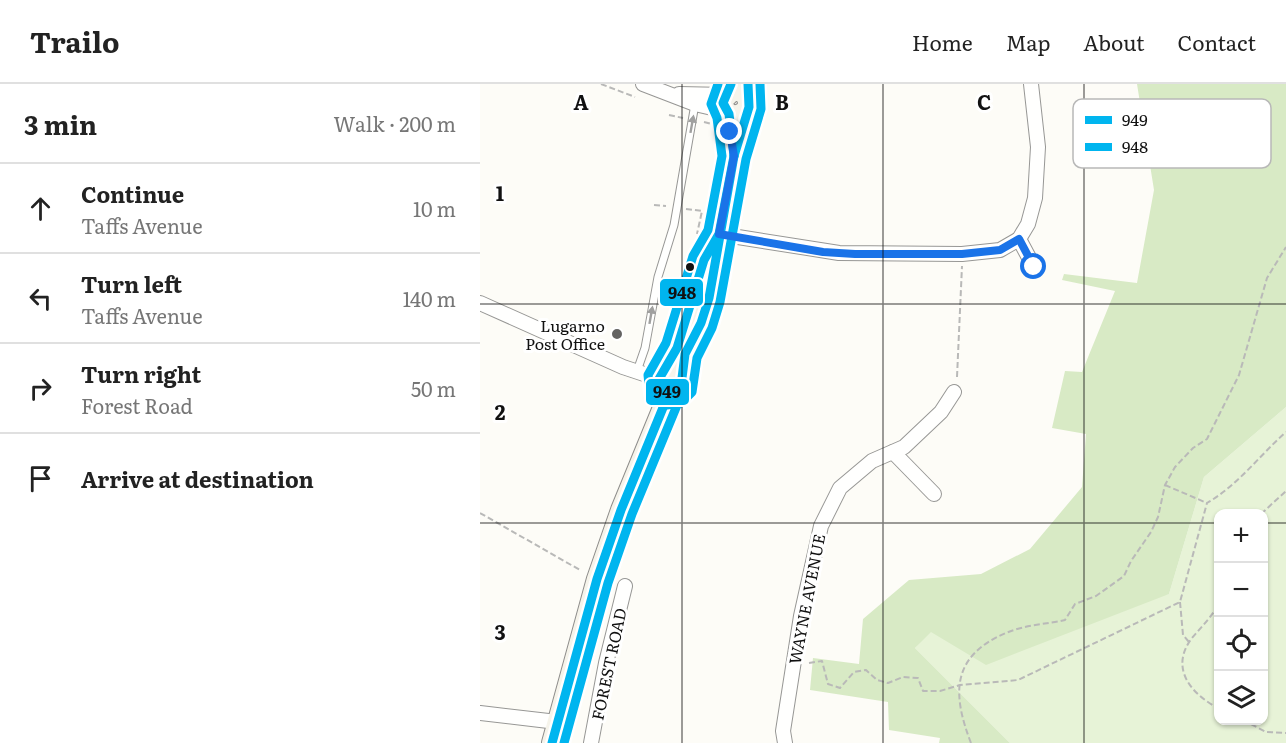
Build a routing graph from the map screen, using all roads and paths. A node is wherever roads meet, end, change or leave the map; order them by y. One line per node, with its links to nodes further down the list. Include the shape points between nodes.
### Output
1 (643, 84): 3 (street)
2 (1031, 84): 7 (street, via 1038,147 1035,198)
3 (674, 94): 4 (street); 5 (street)
4 (735, 99): 5 (street); 6 (street, FOREST ROAD, via 734,156)
5 (695, 104): 12 (lane, one-way to 5, via 674,225)
6 (719, 234): 9 (street, via 839,253); 13 (street, FOREST ROAD, via 707,253)
7 (1019, 239): 9 (street, via 1000,250); 10 (street)
8 (1286, 247): 17 (path, via 1267,278 1239,375 1208,439 1175,467)
9 (962, 254): 14 (path)
10 (1034, 267)
11 (480, 303): 12 (street)
12 (636, 371): 13 (street)
13 (669, 381): 32 (street, FOREST ROAD, via 604,558)
14 (954, 392): 16 (street, WAYNE AVENUE, via 925,430)
15 (1286, 432): 20 (path, via 1260,454 1230,489)
16 (893, 452): 19 (street); 28 (street, WAYNE AVENUE, via 872,461 840,488 821,526)
17 (1165, 485): 20 (path); 29 (path, via 1158,517 1124,576 1096,596 1075,604 1065,620 1006,633 987,645 969,658)
18 (1286, 491): 21 (path)
19 (934, 494)
20 (1207, 503): 25 (path)
21 (1266, 509)
22 (480, 513): 23 (path)
23 (580, 570)
24 (625, 586): 36 (street, FOREST ROAD)
25 (1180, 602): 27 (path, via 1183,635); 29 (path, via 1018,680)
26 (1214, 610): 27 (path)
27 (1190, 642): 30 (path, via 1182,669 1185,680)
28 (790, 684): 29 (path, via 803,677 810,661 822,661 828,684 840,688 854,672 866,670 888,684 903,677 918,678 923,691); 37 (street, WAYNE AVENUE, via 783,731)
29 (960, 685): 38 (path, via 959,708)
30 (1214, 706)
31 (480, 713): 32 (street)
32 (557, 722): 35 (street, FOREST ROAD)
33 (1253, 725): 34 (path, via 1266,732)
34 (1286, 734)
35 (552, 743)
36 (591, 743)
37 (785, 743)
38 (971, 743)

